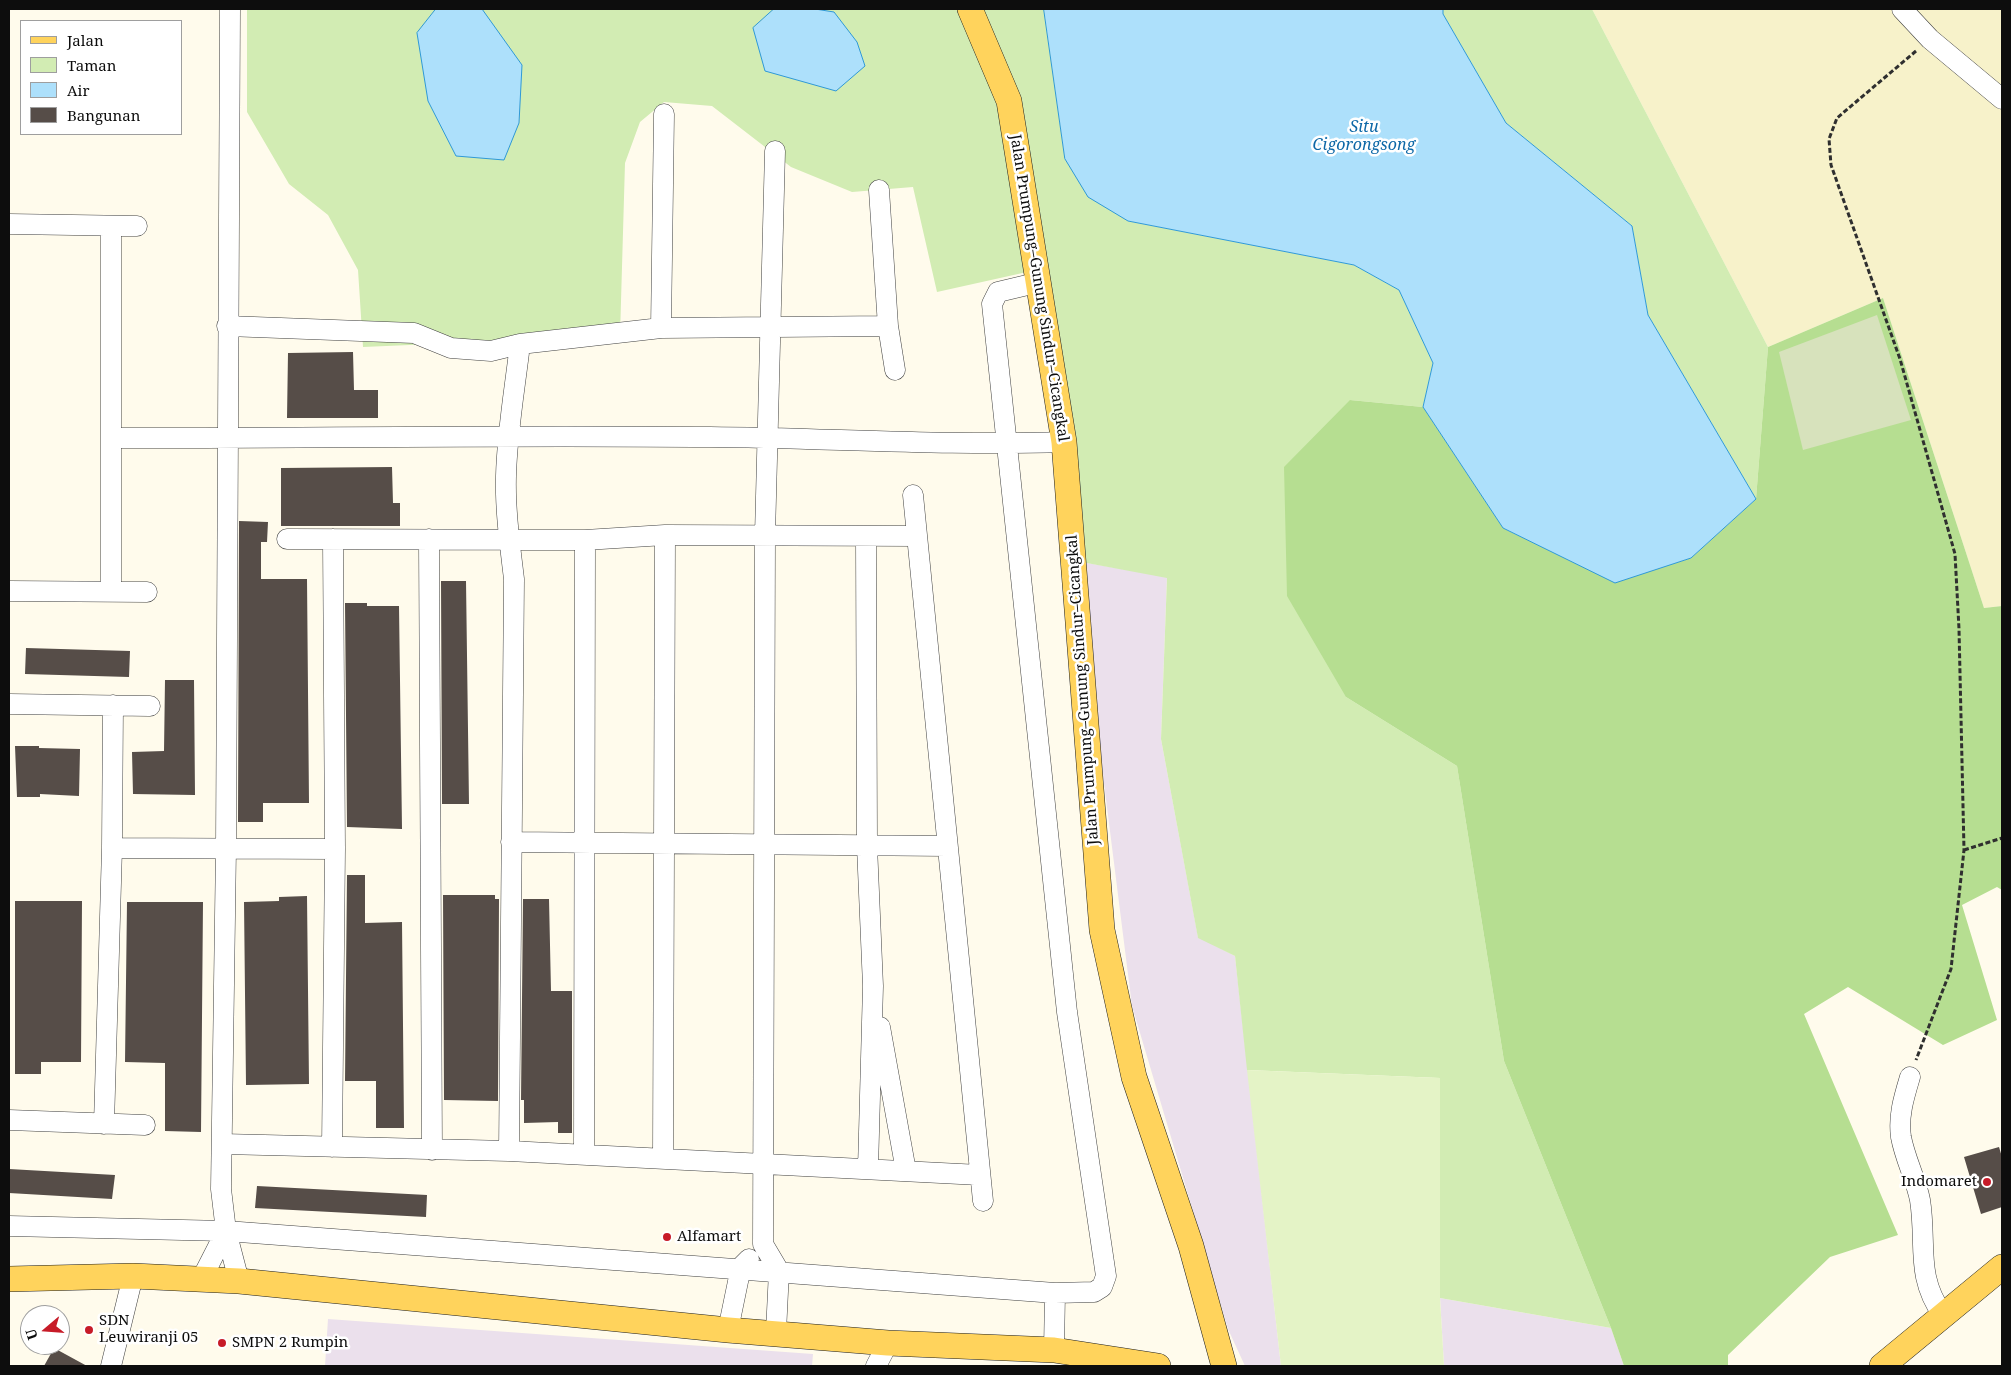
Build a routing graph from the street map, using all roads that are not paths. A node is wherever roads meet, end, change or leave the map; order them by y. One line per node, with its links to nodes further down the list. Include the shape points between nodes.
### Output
1 (230, 9): 12 (street)
2 (970, 9): 11 (main road, Jalan Prumpung–Gunung Sindur–Cicangkal, via 1009,101)
3 (1902, 9): 4 (street, via 1930,39)
4 (2002, 99)
5 (664, 114): 14 (street)
6 (776, 151): 15 (street)
7 (880, 190): 13 (street)
8 (9, 224): 9 (street)
9 (111, 226): 10 (street); 20 (street)
10 (137, 226)
11 (1040, 282): 22 (main road, Jalan Prumpung–Gunung Sindur–Cicangkal); 23 (street, via 998,292 992,304)
12 (227, 326): 16 (street, via 414,333 451,348 491,350); 21 (street)
13 (888, 326): 15 (street); 17 (street)
14 (661, 328): 15 (street); 16 (street)
15 (772, 328): 19 (street)
16 (520, 344): 18 (street)
17 (895, 370)
18 (508, 435): 19 (street); 21 (street); 29 (street)
19 (767, 437): 23 (street); 26 (street)
20 (112, 438): 21 (street); 35 (street)
21 (227, 438): 47 (street)
22 (1064, 442): 23 (street); 84 (main road, Jalan Prumpung–Gunung Sindur–Cicangkal, via 1102,930 1134,1077 1191,1246)
23 (1007, 444): 75 (street, via 1067,1012 1106,1276 1102,1287 1094,1292)
24 (913, 495): 28 (street)
25 (665, 535): 26 (street); 33 (street); 42 (street)
26 (765, 535): 27 (street); 43 (street)
27 (866, 536): 28 (street); 44 (street)
28 (917, 536): 45 (street)
29 (509, 538): 31 (street); 33 (street); 40 (street, via 514,579)
30 (287, 539): 32 (street)
31 (429, 539): 32 (street); 56 (street)
32 (334, 540): 48 (street)
33 (585, 540): 41 (street)
34 (9, 590): 35 (street)
35 (111, 591): 36 (street)
36 (147, 592)
37 (9, 704): 38 (street)
38 (113, 705): 39 (street); 46 (street)
39 (150, 706)
40 (511, 842): 41 (street); 57 (street)
41 (585, 843): 42 (street); 58 (street)
42 (664, 844): 43 (street); 59 (street)
43 (764, 844): 44 (street); 60 (street)
44 (867, 846): 45 (street); 49 (street)
45 (947, 846): 63 (street)
46 (112, 848): 47 (street); 52 (street)
47 (226, 848): 48 (street); 54 (street)
48 (335, 849): 55 (street)
49 (873, 986): 61 (street); 62 (street)
50 (1910, 1077): 76 (street, via 1901,1109 1901,1137 1920,1200 1925,1280 1931,1299)
51 (9, 1120): 52 (street)
52 (104, 1124): 53 (street)
53 (145, 1125)
54 (223, 1144): 55 (street); 66 (street, via 221,1189)
55 (332, 1147): 56 (street)
56 (432, 1150): 57 (street)
57 (509, 1151): 58 (street)
58 (584, 1155): 59 (street)
59 (664, 1159): 60 (street)
60 (763, 1164): 61 (street); 67 (street)
61 (868, 1169): 62 (street)
62 (906, 1171): 63 (street)
63 (980, 1175): 64 (street)
64 (983, 1201)
65 (9, 1226): 66 (street)
66 (226, 1231): 68 (street); 72 (street); 74 (street)
67 (763, 1244): 68 (street); 70 (street)
68 (741, 1267): 70 (street); 77 (street)
69 (2002, 1267): 76 (main road)
70 (779, 1271): 75 (street); 78 (street)
71 (133, 1276): 72 (main road); 73 (main road); 81 (street)
72 (202, 1278): 74 (main road)
73 (9, 1279)
74 (239, 1281): 77 (main road)
75 (1054, 1292): 80 (street)
76 (1943, 1315): 85 (main road)
77 (728, 1330): 78 (main road)
78 (776, 1332): 79 (main road)
79 (888, 1343): 80 (main road); 82 (street)
80 (1054, 1350): 83 (main road)
81 (111, 1366)
82 (876, 1366)
83 (1158, 1366)
84 (1224, 1366)
85 (1882, 1366)

